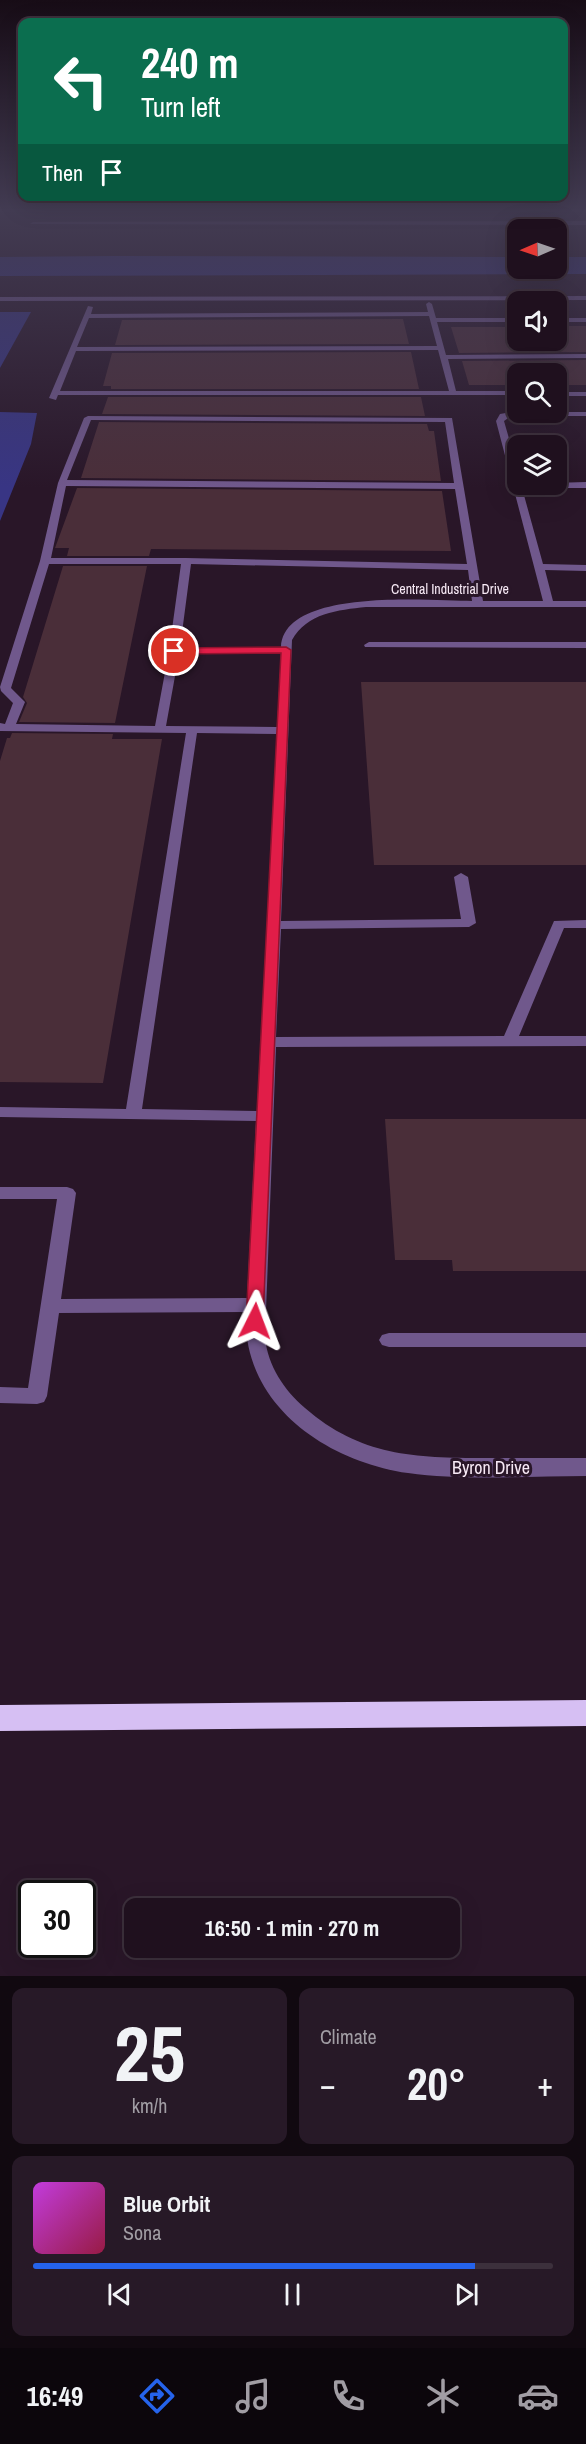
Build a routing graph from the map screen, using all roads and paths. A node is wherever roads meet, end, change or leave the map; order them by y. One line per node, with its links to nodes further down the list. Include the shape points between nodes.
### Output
1 (92, 303): 3 (street)
2 (429, 303): 4 (street)
3 (87, 316): 4 (street); 9 (street)
4 (433, 317): 5 (street); 8 (street)
5 (507, 320)
6 (567, 320): 7 (street)
7 (586, 320)
8 (441, 348): 9 (street); 10 (street)
9 (73, 349): 12 (street, via 54,395)
10 (443, 357): 11 (street); 12 (street)
11 (586, 357)
12 (453, 393): 13 (street)
13 (507, 393)
14 (567, 394): 15 (street)
15 (586, 394)
16 (586, 414): 17 (street, via 515,414 500,418)
17 (507, 446)
18 (62, 483): 21 (street); 21 (street, via 88,418 449,420); 23 (street)
19 (567, 485): 20 (street)
20 (586, 485)
21 (459, 486): 25 (street)
22 (520, 495): 26 (street)
23 (45, 561): 24 (street); 35 (street, via 4,689 19,702)
24 (186, 561): 25 (street); 34 (street)
25 (471, 567): 28 (street)
26 (539, 567): 27 (street); 29 (street)
27 (586, 568)
28 (478, 604): 29 (street, Central Industrial Drive); 33 (street, Central Industrial Drive, via 366,604 334,609 305,620 290,633)
29 (549, 604): 30 (street, Central Industrial Drive)
30 (586, 604)
31 (369, 645): 32 (street)
32 (586, 645)
33 (286, 650): 34 (street); 38 (street, Byron Drive)
34 (174, 651): 36 (street)
35 (4, 727): 36 (street)
36 (160, 729): 37 (street)
37 (192, 730): 38 (street); 46 (street)
38 (282, 731): 41 (street, Byron Drive)
39 (461, 877): 41 (street, via 469,923)
40 (586, 924): 42 (street, via 559,924)
41 (274, 925): 44 (street, Byron Drive)
42 (509, 1041): 43 (street); 44 (street)
43 (586, 1041)
44 (267, 1042): 47 (street, Byron Drive)
45 (0, 1112): 46 (street)
46 (133, 1114): 47 (street)
47 (264, 1116): 49 (street, Byron Drive)
48 (0, 1192): 50 (street, via 67,1193)
49 (256, 1305): 50 (street); 54 (street, Byron Drive, via 256,1344 277,1391 320,1432 349,1447 397,1463 431,1467)
50 (50, 1306): 53 (street, via 37,1396)
51 (389, 1340): 52 (street)
52 (586, 1340)
53 (0, 1395)
54 (586, 1467)
55 (586, 1713): 56 (highway)
56 (0, 1718)

